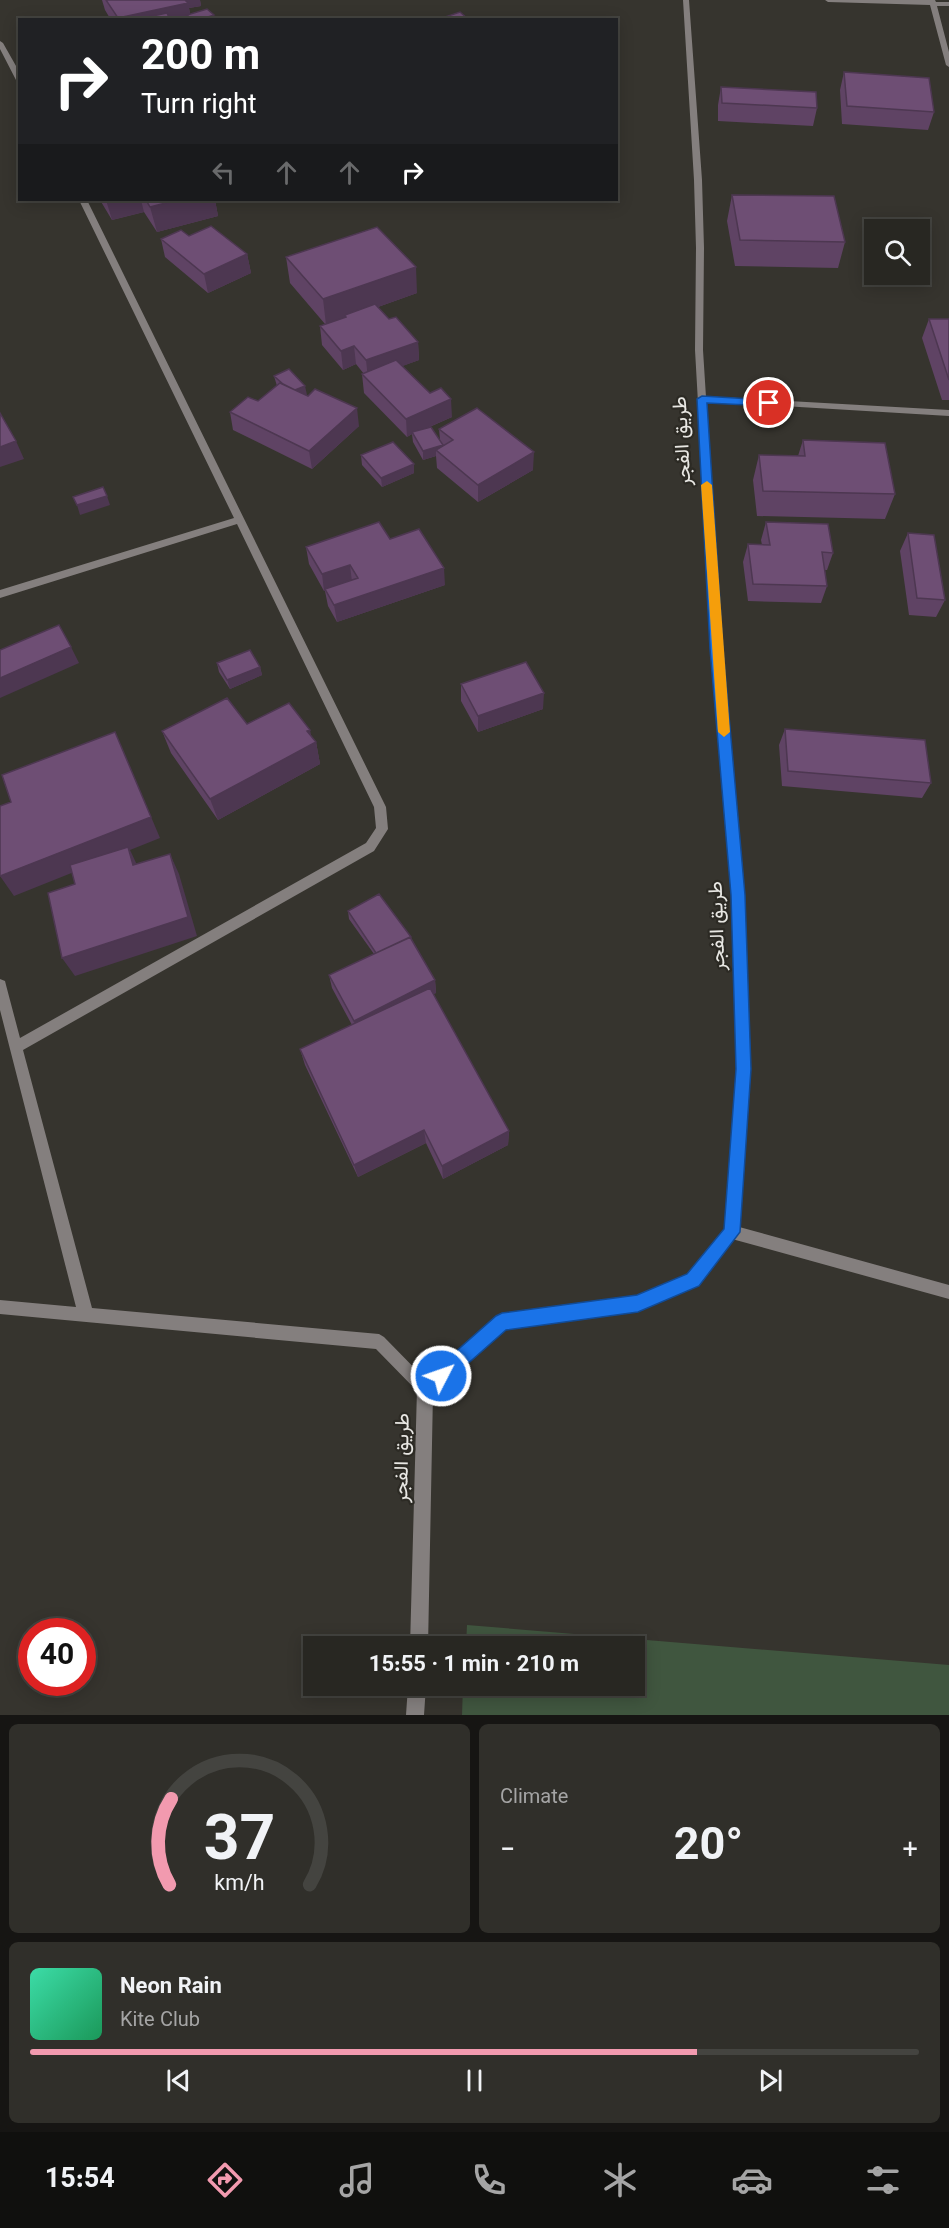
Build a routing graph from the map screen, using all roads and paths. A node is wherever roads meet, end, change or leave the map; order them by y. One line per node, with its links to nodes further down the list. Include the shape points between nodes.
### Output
1 (686, 0): 9 (street, طريق الفجر, via 698,180)
2 (828, 0): 3 (street)
3 (933, 2): 4 (street); 6 (street)
4 (949, 4)
5 (0, 44): 7 (street)
6 (949, 64)
7 (18, 76)
8 (83, 201): 11 (street)
9 (702, 399): 10 (street); 15 (street, طريق الفجر, via 717,649 739,907 744,1069)
10 (949, 412)
11 (239, 520): 12 (street); 14 (street, via 380,807 382,829 370,847)
12 (0, 594)
13 (0, 985): 14 (street)
14 (16, 1047): 18 (street)
15 (732, 1232): 16 (street); 19 (street, طريق الفجر, via 693,1280 638,1304 502,1322)
16 (949, 1292)
17 (0, 1307): 18 (street)
18 (86, 1315): 19 (street, via 379,1342)
19 (425, 1389): 20 (street, طريق الفجر)
20 (419, 1636)
21 (416, 1696): 22 (street)
22 (415, 1715)

